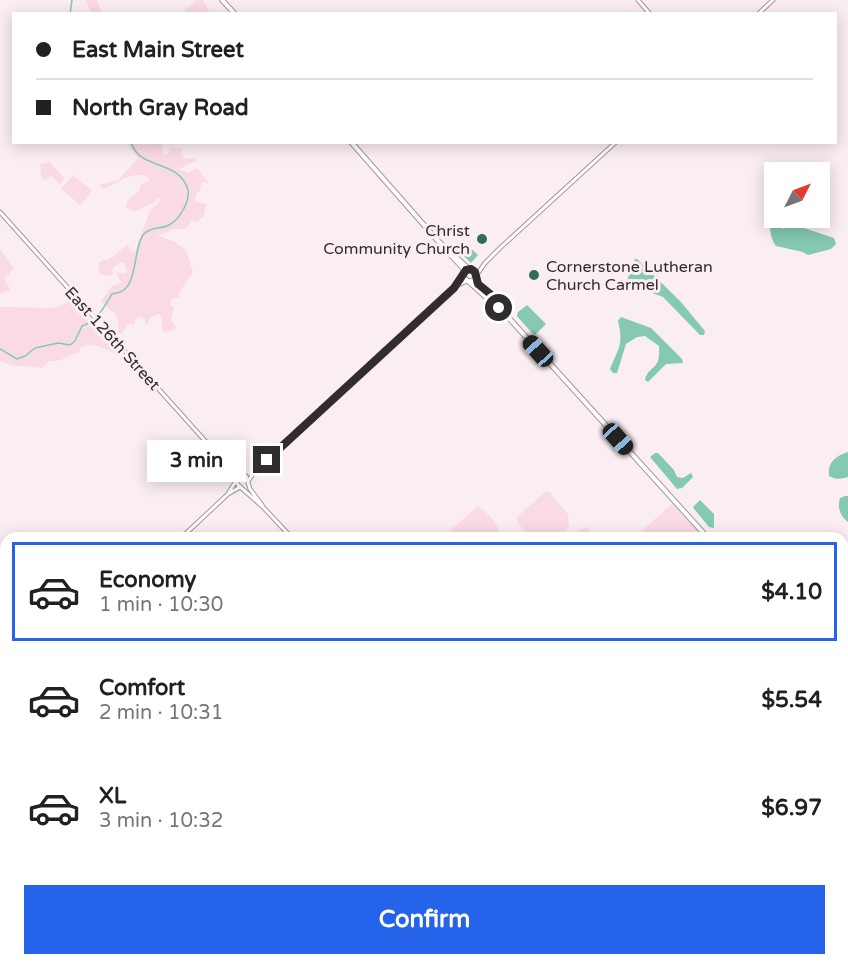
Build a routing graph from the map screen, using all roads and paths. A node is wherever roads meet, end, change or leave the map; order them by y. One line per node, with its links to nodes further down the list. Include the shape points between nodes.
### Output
1 (222, 0): 4 (main road)
2 (638, 0): 5 (street)
3 (773, 0): 6 (street)
4 (233, 12)
5 (648, 12)
6 (760, 12)
7 (353, 144): 10 (main road)
8 (614, 144): 11 (street)
9 (0, 212): 18 (street, East 126th Street)
10 (438, 241): 12 (main road); 13 (main road)
11 (485, 263): 12 (street); 14 (street)
12 (470, 269): 13 (main road); 14 (main road)
13 (464, 273): 15 (main road); 16 (street)
14 (476, 276): 15 (main road); 17 (main road, via 478,284 494,297)
15 (468, 281): 16 (street); 17 (main road)
16 (456, 286): 19 (street)
17 (507, 316): 28 (main road)
18 (226, 464): 20 (street, East 126th Street); 21 (street, East 126th Street)
19 (257, 469): 20 (street); 22 (street)
20 (244, 474): 21 (street); 22 (street)
21 (236, 480): 23 (street); 24 (street)
22 (248, 482): 23 (street); 25 (street)
23 (241, 486): 24 (street); 25 (street)
24 (228, 494): 26 (street)
25 (263, 507): 27 (street)
26 (187, 532)
27 (286, 532)
28 (703, 532)

